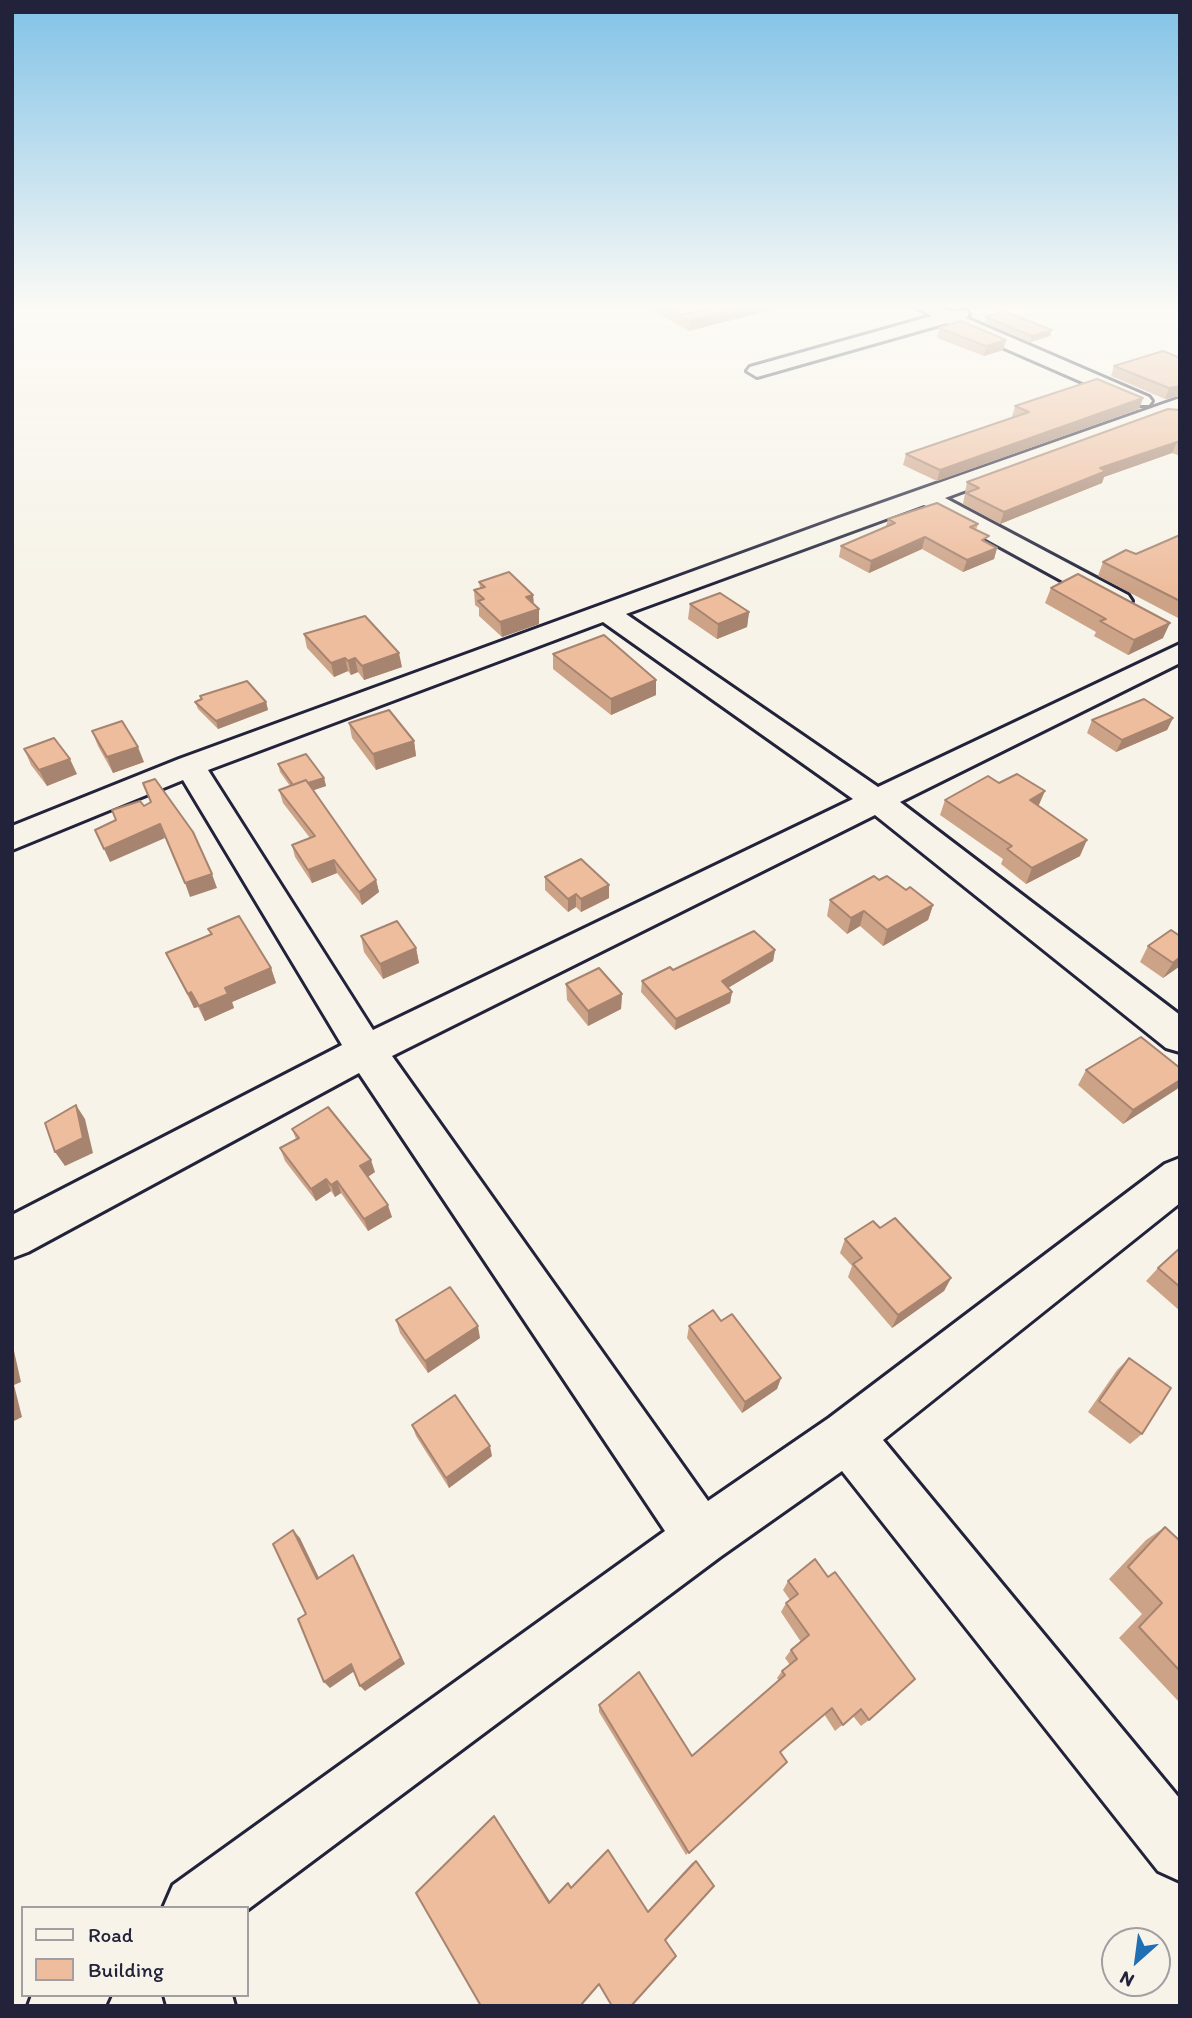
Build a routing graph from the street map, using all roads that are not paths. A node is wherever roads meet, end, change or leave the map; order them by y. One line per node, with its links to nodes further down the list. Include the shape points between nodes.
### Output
1 (1153, 401): 2 (street)
2 (1174, 410): 3 (street)
3 (926, 497): 4 (street); 5 (street)
4 (606, 612): 7 (street); 8 (street)
5 (1143, 614)
6 (1176, 637): 8 (street)
7 (190, 766): 9 (street); 11 (street)
8 (876, 800): 10 (street); 11 (street)
9 (12, 839)
10 (1180, 1037)
11 (366, 1051): 13 (street); 15 (street)
12 (1180, 1177): 14 (street)
13 (12, 1238)
14 (847, 1436): 15 (street); 16 (street)
15 (701, 1538): 17 (street)
16 (1180, 1849)
17 (199, 1906)

